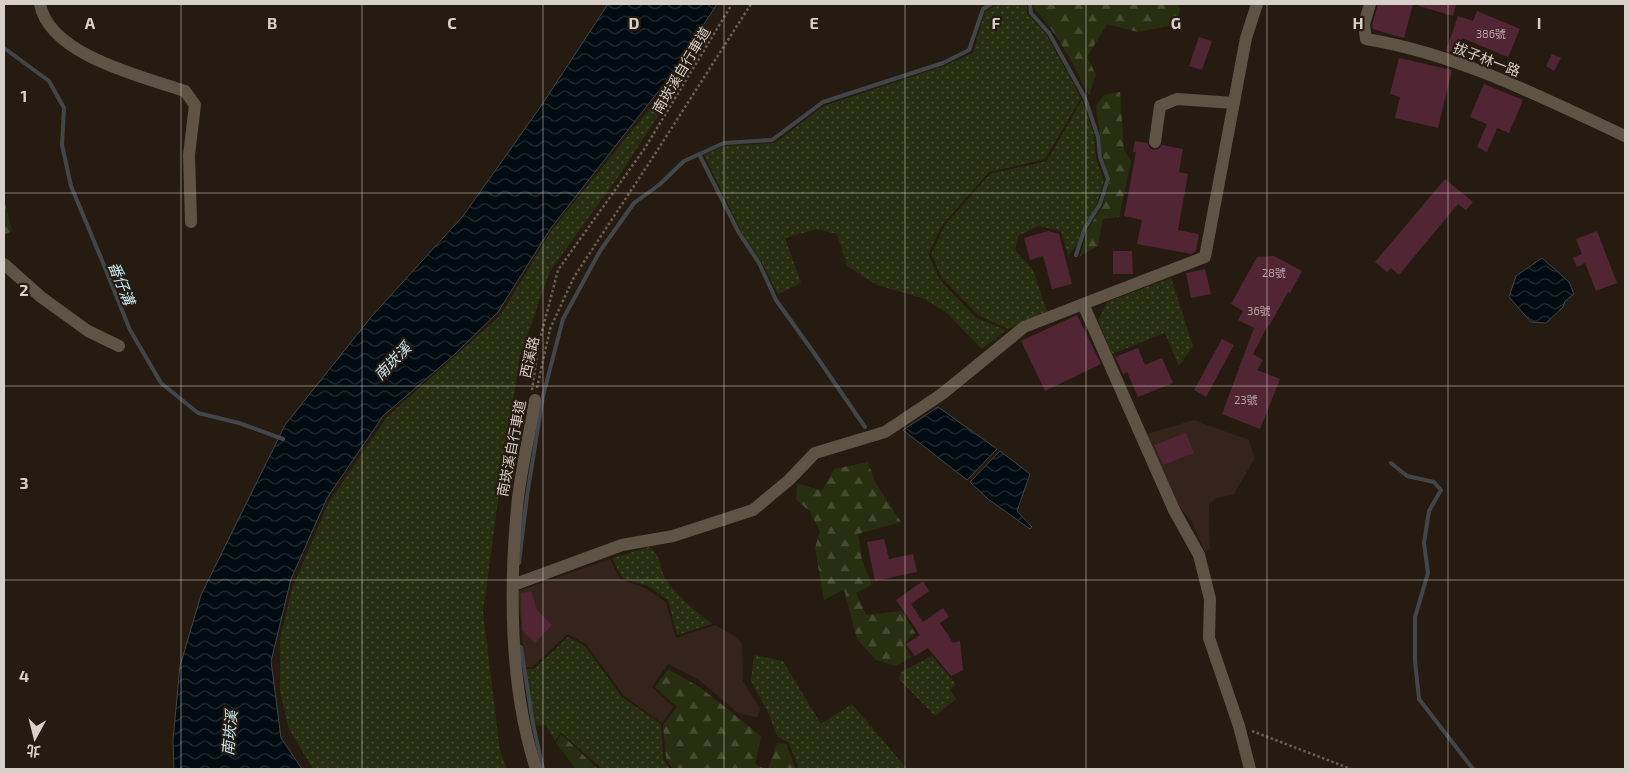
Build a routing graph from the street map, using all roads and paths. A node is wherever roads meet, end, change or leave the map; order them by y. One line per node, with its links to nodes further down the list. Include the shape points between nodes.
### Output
1 (40, 4): 9 (street, via 48,23 81,52 103,64 185,91 192,99 195,105 189,154)
2 (732, 4): 13 (path, 南崁溪自行車道, via 645,148 558,270 538,347)
3 (751, 4): 13 (path, 西溪路, via 574,277 550,328)
4 (1257, 4): 6 (street, via 1246,38)
5 (1370, 4): 7 (street, 拔子林一路, via 1364,24 1366,39 1397,44 1483,71)
6 (1234, 103): 8 (street, via 1177,99 1160,106); 11 (street, via 1205,257)
7 (1625, 136)
8 (1154, 142)
9 (191, 222)
10 (4, 264): 12 (street, via 48,303 88,331)
11 (1083, 304): 14 (street, via 1024,327 942,394 885,432 815,453 753,510 673,536 622,545); 15 (street, via 1174,510 1199,555 1210,599 1209,638)
12 (119, 346)
13 (534, 395): 14 (street, via 518,497)
14 (513, 585): 16 (street, via 512,620 518,682 528,745)
15 (1239, 726): 17 (street); 18 (path)
16 (536, 769)
17 (1250, 769)
18 (1351, 769)

